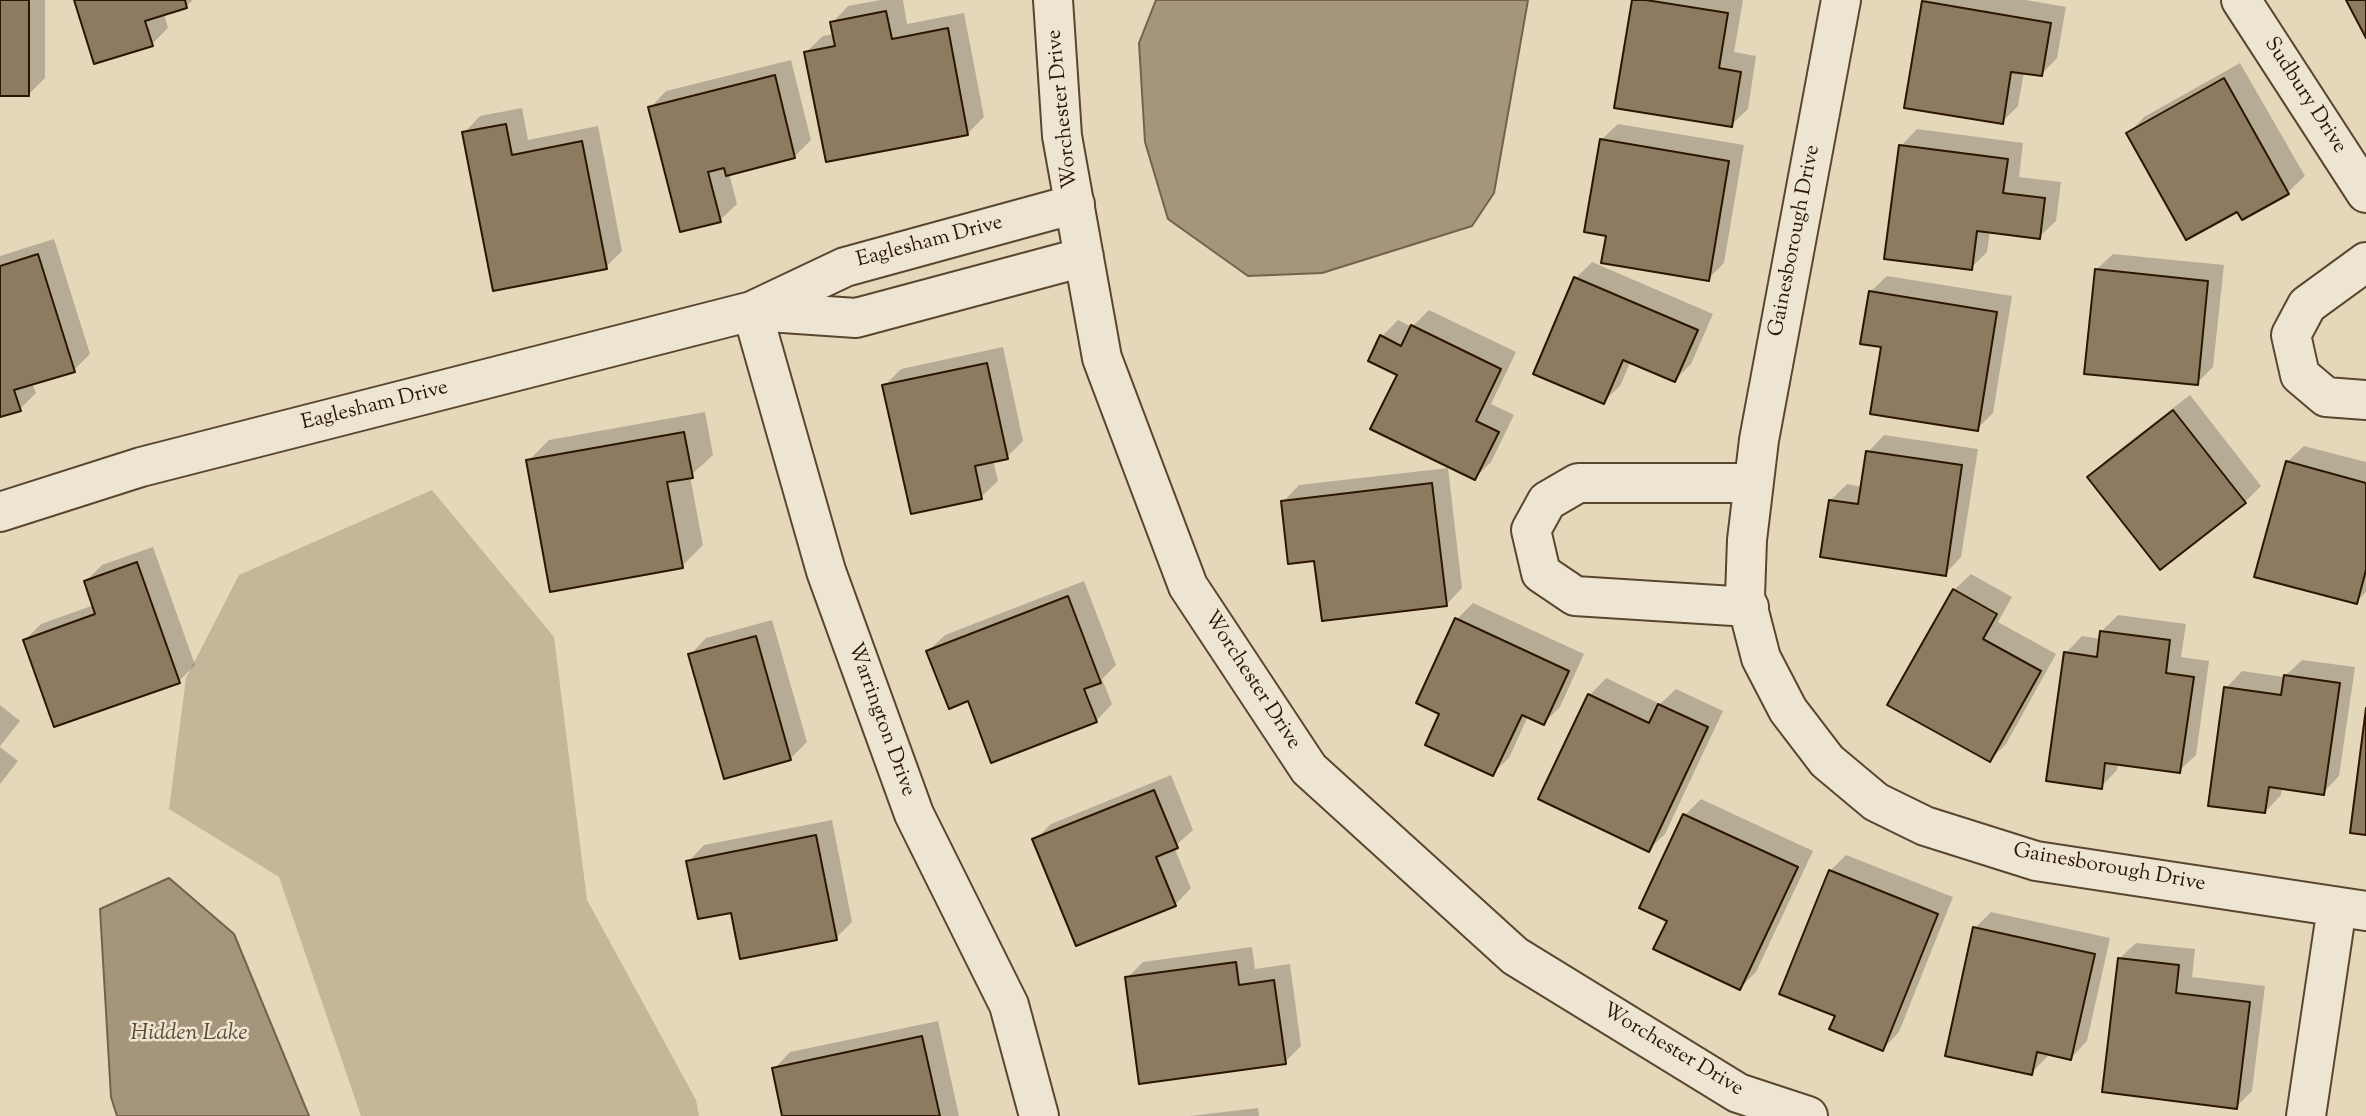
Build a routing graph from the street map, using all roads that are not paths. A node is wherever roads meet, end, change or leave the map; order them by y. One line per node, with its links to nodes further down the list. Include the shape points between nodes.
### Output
1 (1053, 0): 5 (street, Worchester Drive, via 1062,136)
2 (1841, 0): 10 (street, Gainesborough Drive)
3 (2241, 0): 4 (street, Sudbury Drive)
4 (2366, 193)
5 (1075, 204): 6 (street, Worchester Drive); 8 (street, Eaglesham Drive, via 845,267)
6 (1084, 257): 8 (street, Eaglesham Drive, via 856,318); 15 (street, Worchester Drive, via 1102,358 1188,586 1308,769 1515,956 1738,1093)
7 (2366, 262): 9 (street, via 2306,304 2291,335 2300,375 2326,397)
8 (752, 311): 11 (street, Eaglesham Drive, via 141,467); 14 (street, Warrington Drive, via 826,571 914,814 1009,1005)
9 (2366, 400)
10 (1753, 483): 12 (street, Gainesborough Drive, via 1745,596); 12 (street, via 1578,483 1547,500 1531,530 1541,573 1575,596)
11 (0, 512)
12 (1749, 607): 13 (street, Gainesborough Drive, via 1761,659 1788,710 1827,761 1876,802 1925,826 2036,861)
13 (2351, 909): 16 (street, Gainesborough Drive)
14 (1039, 1116)
15 (1808, 1116)
16 (2306, 1116)

